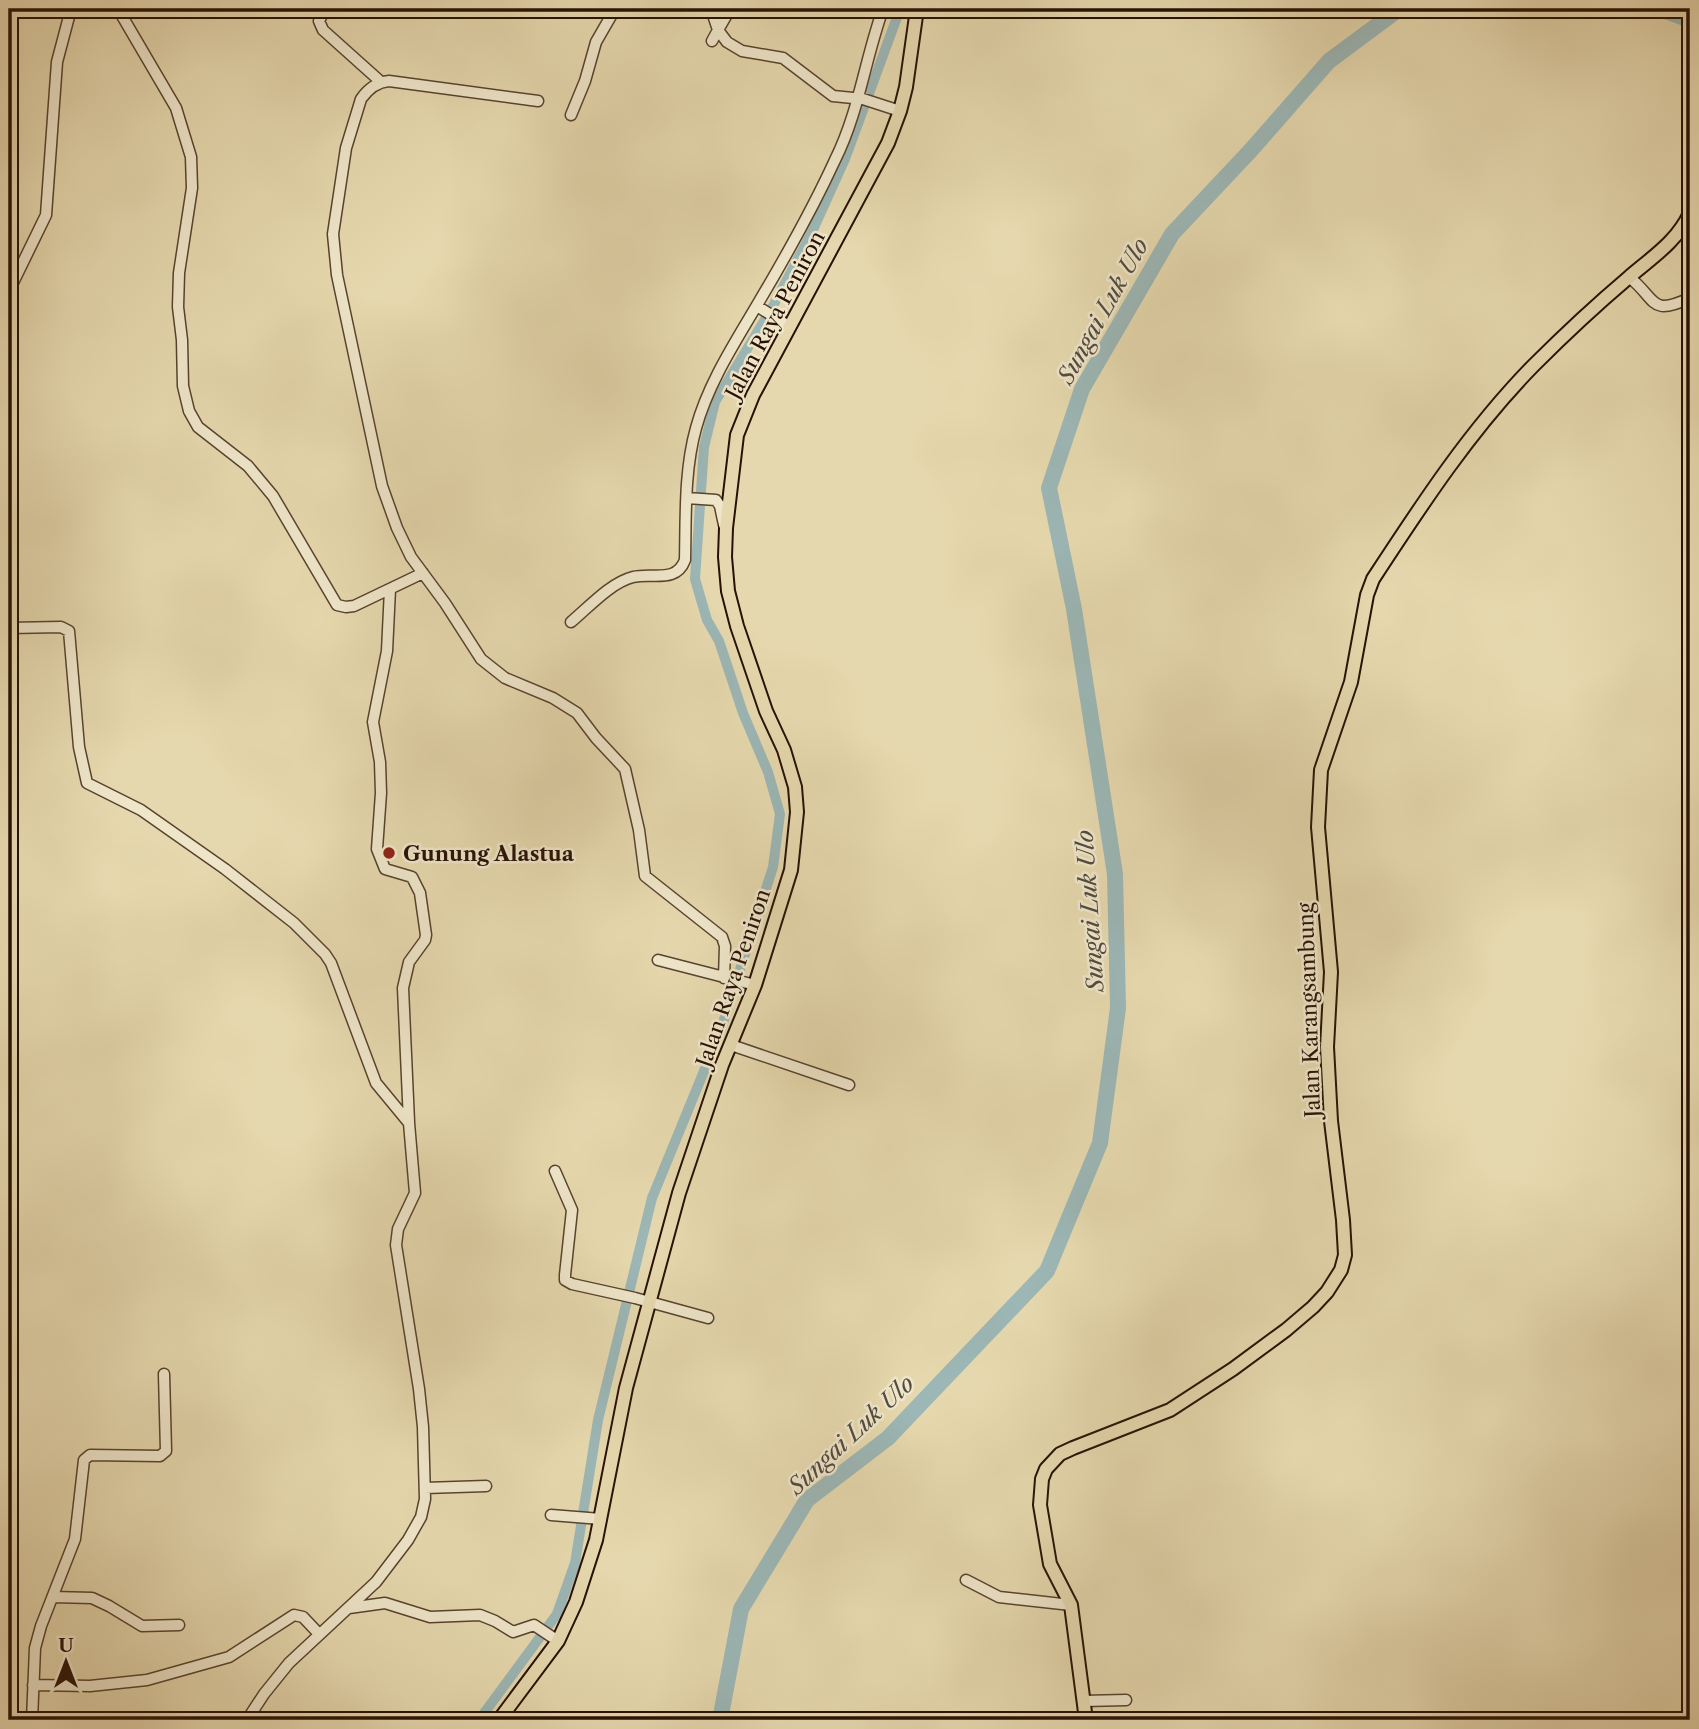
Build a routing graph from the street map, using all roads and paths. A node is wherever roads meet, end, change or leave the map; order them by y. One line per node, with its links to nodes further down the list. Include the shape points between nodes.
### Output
1 (71, 9): 19 (street, via 57,62 46,215)
2 (118, 9): 26 (street, via 176,108 191,157 192,188 178,295 188,411 198,427 248,466 273,496 335,603 350,607)
3 (325, 9): 11 (street, via 319,20 323,30)
4 (615, 9): 15 (street, via 596,42)
5 (710, 9): 9 (street)
6 (884, 9): 12 (street)
7 (917, 9): 14 (main road, Jalan Raya Peniron)
8 (729, 11): 9 (street)
9 (718, 30): 10 (street); 12 (street, via 726,42 742,51 783,58 833,96)
10 (712, 41)
11 (381, 82): 13 (street); 25 (street, via 361,99 346,148 333,234 337,275 382,486 403,543)
12 (861, 99): 14 (street); 21 (street, via 836,159)
13 (538, 101)
14 (900, 111): 22 (main road, Jalan Raya Peniron, via 888,143)
15 (571, 114)
16 (1690, 213): 17 (main road, Jalan Karangsambung)
17 (1686, 230): 18 (main road, Jalan Karangsambung)
18 (1634, 281): 20 (street, via 1659,306); 45 (main road, Jalan Karangsambung, via 1532,368 1457,454 1380,568 1367,595 1351,682 1321,771 1318,803 1331,972 1327,1047 1331,1121 1345,1255 1341,1270 1313,1307 1233,1369 1170,1410 1060,1454 1046,1469 1040,1492 1045,1544)
19 (9, 291)
20 (1690, 299)
21 (760, 307): 22 (street); 23 (street, via 737,337 705,402 691,448)
22 (785, 323): 24 (main road, Jalan Raya Peniron, via 739,425)
23 (690, 498): 24 (street, via 713,499 720,506); 27 (street, via 685,560 679,572 621,581)
24 (726, 528): 31 (main road, Jalan Raya Peniron, via 731,602 766,711 784,750 797,812 790,870)
25 (424, 573): 26 (street); 30 (street, via 481,659 505,678 577,713 622,765 631,785 645,876 722,936)
26 (390, 589): 34 (street, via 387,651 373,714 381,793 377,849 385,869 412,877 420,893 426,935 409,962 404,988)
27 (571, 622)
28 (9, 628): 34 (street, via 61,627 69,631 79,747 87,783 141,810 225,869 294,923 325,954 376,1083)
29 (658, 960): 30 (street)
30 (726, 979): 31 (street)
31 (755, 985): 32 (main road, Jalan Raya Peniron)
32 (731, 1045): 33 (street); 36 (main road, Jalan Raya Peniron)
33 (849, 1085)
34 (409, 1123): 40 (street, via 416,1189 396,1245 419,1389)
35 (555, 1171): 36 (street, via 572,1208 565,1280)
36 (641, 1300): 37 (street); 42 (main road, Jalan Raya Peniron)
37 (708, 1318)
38 (164, 1374): 44 (street, via 166,1451 160,1457 86,1457 75,1539)
39 (486, 1486): 40 (street)
40 (425, 1488): 46 (street, via 421,1517 408,1540)
41 (551, 1515): 42 (street)
42 (596, 1519): 49 (main road, Jalan Raya Peniron, via 576,1602)
43 (966, 1580): 45 (street, via 999,1597)
44 (53, 1597): 47 (street, via 91,1597 142,1626); 50 (street, via 35,1648)
45 (1070, 1605): 52 (main road, Jalan Karangsambung)
46 (349, 1608): 48 (street); 49 (street, via 385,1603 433,1617 480,1615 510,1632 535,1626)
47 (179, 1625)
48 (319, 1634): 50 (street, via 303,1617 294,1615 229,1657 147,1679 90,1686); 54 (street, via 289,1662)
49 (558, 1641): 55 (main road, Jalan Raya Peniron)
50 (33, 1685): 53 (street)
51 (1126, 1700): 52 (street)
52 (1086, 1701): 56 (main road, Jalan Karangsambung)
53 (32, 1720)
54 (247, 1720)
55 (499, 1720)
56 (1086, 1720)

